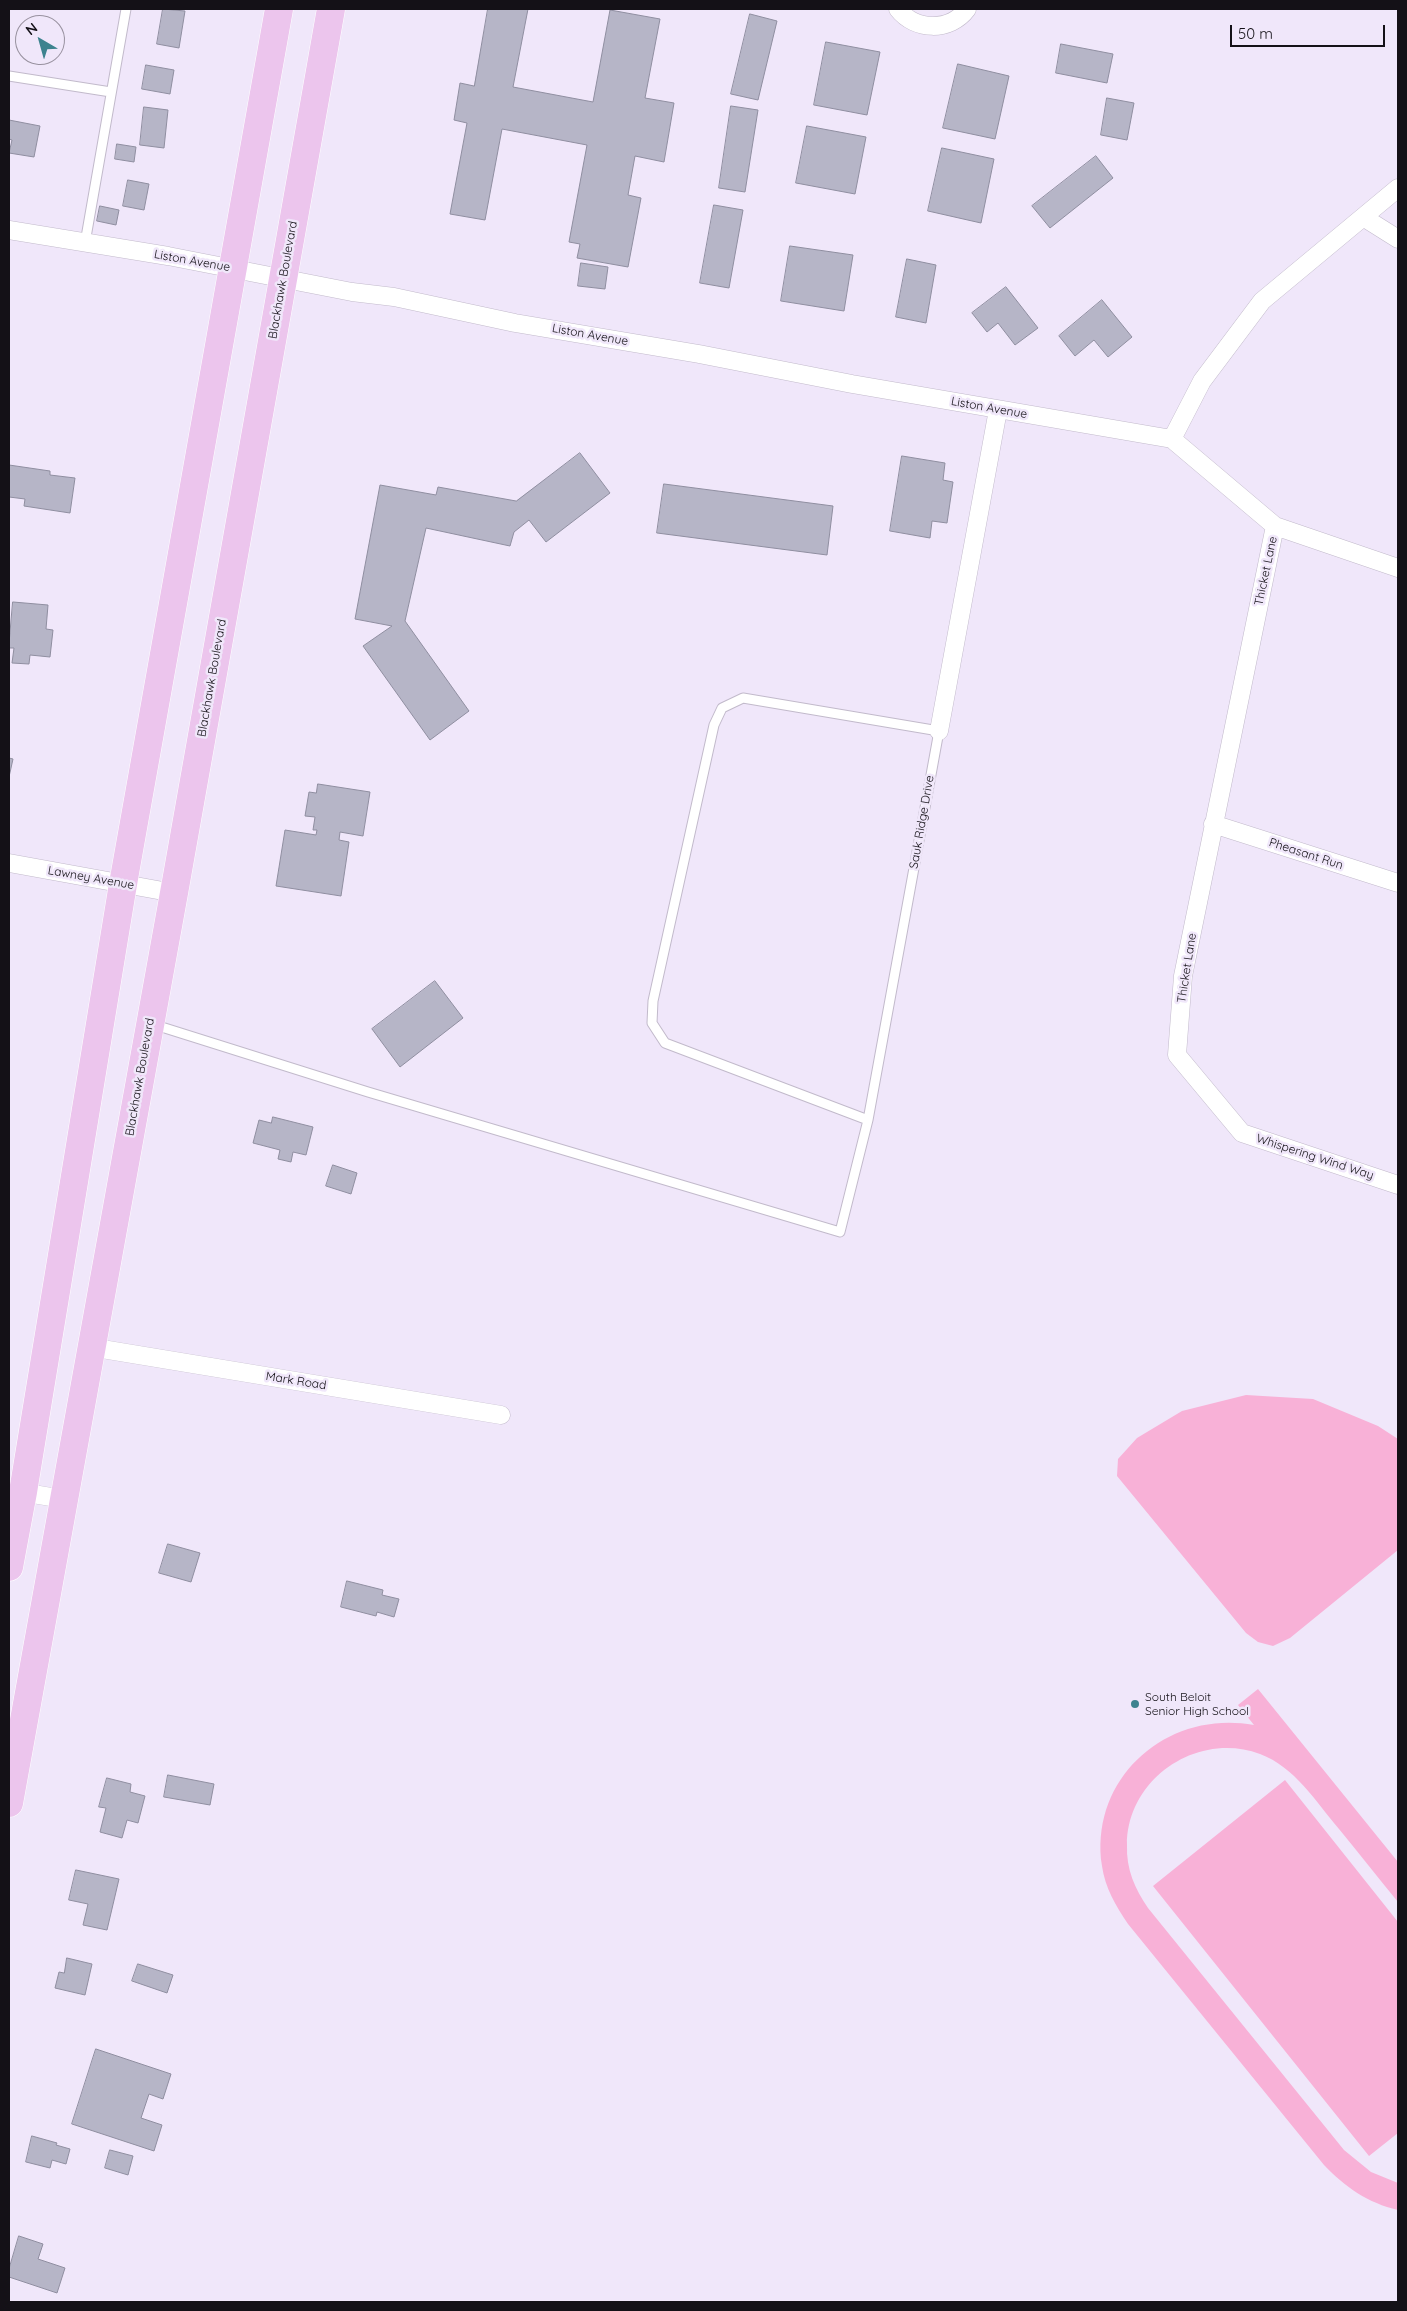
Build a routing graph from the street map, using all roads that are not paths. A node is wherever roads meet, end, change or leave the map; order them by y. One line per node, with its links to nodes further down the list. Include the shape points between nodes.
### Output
1 (126, 9): 7 (lane)
2 (279, 9): 13 (main road)
3 (331, 9): 14 (main road, Blackhawk Boulevard)
4 (898, 9): 5 (street, via 910,20 924,26 938,26 952,22)
5 (967, 9)
6 (9, 76): 7 (lane)
7 (111, 92): 12 (lane)
8 (1398, 188): 9 (street)
9 (1363, 216): 11 (street); 16 (street, via 1262,301 1202,381)
10 (9, 230): 12 (street, Liston Avenue)
11 (1398, 239)
12 (85, 243): 13 (street, Liston Avenue)
13 (232, 268): 14 (street, Liston Avenue); 23 (main road)
14 (284, 279): 15 (street, Liston Avenue); 24 (main road, Blackhawk Boulevard)
15 (998, 410): 16 (street, Liston Avenue); 19 (street, Sauk Ridge Drive)
16 (1172, 439): 17 (street, Thicket Lane)
17 (1275, 526): 18 (street); 20 (street, Thicket Lane)
18 (1398, 568)
19 (939, 731): 27 (lane, Sauk Ridge Drive); 27 (lane, via 743,698 722,708 714,725 653,1001 652,1023 665,1043)
20 (1213, 824): 22 (street, Pheasant Run); 26 (street, Thicket Lane, via 1183,976)
21 (9, 863): 23 (street, Lawney Avenue)
22 (1398, 883)
23 (123, 884): 24 (street, Lawney Avenue); 31 (main road, via 46,1348)
24 (174, 894): 25 (main road, Blackhawk Boulevard)
25 (150, 1023): 27 (lane, Sauk Ridge Drive, via 368,1092 840,1232); 29 (main road, Blackhawk Boulevard)
26 (1176, 1055): 28 (street, Whispering Wind Way, via 1242,1133)
27 (868, 1120)
28 (1398, 1185)
29 (90, 1347): 30 (street, Mark Road); 32 (main road, Blackhawk Boulevard)
30 (502, 1415)
31 (16, 1491): 32 (street); 33 (main road)
32 (63, 1499): 34 (main road, Blackhawk Boulevard)
33 (9, 1567)
34 (9, 1803)

